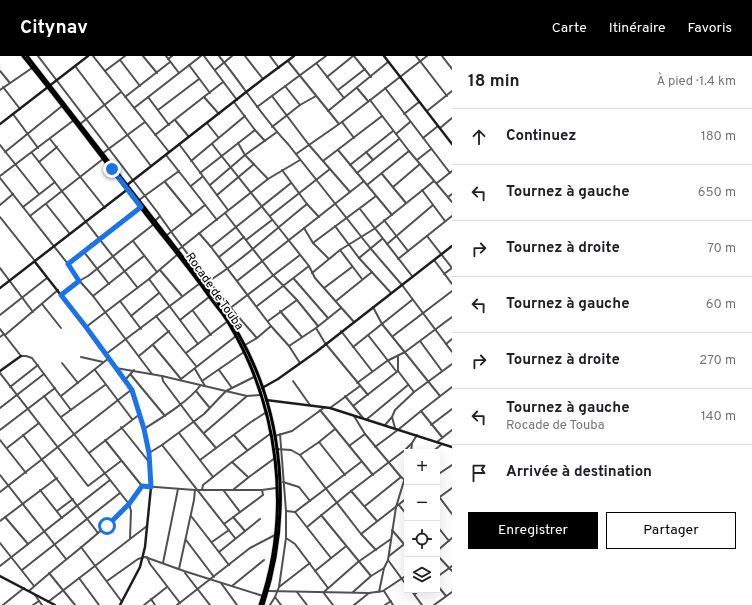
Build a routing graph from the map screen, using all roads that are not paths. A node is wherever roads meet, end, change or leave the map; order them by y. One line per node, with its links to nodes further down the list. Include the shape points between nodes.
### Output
1 (24, 56): 31 (main road, Rocade de Touba)
2 (27, 56): 31 (main road, Rocade de Touba)
3 (39, 56): 47 (street)
4 (88, 56): 32 (street)
5 (93, 56): 38 (street)
6 (125, 56): 23 (street)
7 (143, 56): 39 (street)
8 (166, 56): 22 (street)
9 (172, 56): 22 (street)
10 (202, 56): 30 (street); 37 (street)
11 (219, 56): 27 (street)
12 (232, 56): 27 (street)
13 (245, 56): 46 (street)
14 (270, 56): 33 (street)
15 (294, 56): 24 (street)
16 (326, 56): 29 (street)
17 (354, 56): 35 (street); 42 (street)
18 (384, 56): 28 (street)
19 (416, 56): 25 (street)
20 (427, 56): 25 (street)
21 (442, 56): 34 (street)
22 (168, 59): 26 (street)
23 (120, 60): 38 (street); 51 (street)
24 (288, 61): 33 (street); 41 (street)
25 (420, 61): 44 (street); 64 (street)
26 (170, 62): 39 (street); 40 (street)
27 (224, 62): 37 (street); 60 (street)
28 (388, 62): 43 (street); 44 (street)
29 (317, 64): 41 (street); 42 (street)
30 (189, 65): 40 (street); 45 (street)
31 (34, 66): 49 (street); 50 (main road, Rocade de Touba)
32 (75, 66): 47 (street); 72 (street)
33 (279, 68): 46 (street)
34 (451, 68)
35 (365, 69): 43 (street); 57 (street)
36 (0, 70): 49 (street)
37 (215, 70): 48 (street)
38 (105, 71): 59 (street)
39 (157, 73): 51 (street)
40 (178, 73): 65 (street)
41 (300, 76): 52 (street); 63 (street)
42 (327, 77): 57 (street)
43 (371, 77): 54 (street)
44 (400, 77): 55 (street); 71 (street)
45 (199, 79): 61 (street); 78 (street)
46 (263, 79): 60 (street)
47 (56, 80): 50 (street); 89 (street)
48 (224, 82): 61 (street); 69 (street)
49 (10, 83): 53 (street)
50 (49, 86): 74 (main road, Rocade de Touba); 77 (street); 96 (main road, Rocade de Touba)
51 (140, 86): 67 (street)
52 (285, 86): 62 (street); 73 (street)
53 (3, 88): 56 (street); 77 (street)
54 (357, 88): 68 (street); 70 (street)
55 (384, 88): 70 (street); 83 (street)
56 (0, 90)
57 (338, 90): 68 (street)
58 (452, 91): 64 (street)
59 (121, 92): 67 (street); 72 (street)
60 (246, 92): 69 (street); 75 (street)
61 (210, 93): 66 (street)
62 (272, 96): 75 (street); 84 (street)
63 (316, 96): 73 (street); 79 (street)
64 (447, 96): 80 (street)
65 (148, 97): 76 (street); 78 (street)
66 (204, 97): 82 (street); 90 (street)
67 (125, 98): 76 (street)
68 (344, 98): 79 (street)
69 (236, 101): 82 (street); 85 (street)
70 (369, 101): 86 (street); 94 (street)
71 (419, 102): 80 (street); 83 (street)
72 (106, 105): 89 (street); 104 (street)
73 (300, 105): 84 (street)
74 (63, 106): 88 (main road, Rocade de Touba); 103 (street)
75 (256, 107): 98 (street)
76 (134, 108): 91 (street)
77 (20, 109): 81 (street)
78 (158, 110): 97 (street)
79 (328, 111): 94 (street)
80 (427, 111): 99 (street)
81 (13, 114): 95 (street); 103 (street)
82 (219, 114): 93 (street)
83 (404, 114): 92 (street)
84 (287, 115): 98 (street); 119 (street)
85 (245, 116): 100 (street); 107 (street)
86 (382, 116): 101 (street); 109 (street)
87 (452, 118): 99 (street)
88 (74, 120): 112 (street); 135 (main road, Rocade de Touba)
89 (86, 120): 96 (street); 122 (street)
90 (175, 120): 97 (street); 108 (street)
91 (145, 122): 104 (street); 106 (street)
92 (410, 122): 105 (street); 111 (street)
93 (207, 123): 107 (street); 108 (street)
94 (340, 123): 109 (street); 119 (street)
95 (0, 124)
96 (80, 124): 129 (main road, Rocade de Touba)
97 (169, 125): 106 (street)
98 (272, 126): 102 (street)
99 (439, 127): 111 (street); 115 (street)
100 (255, 130): 113 (street); 114 (street)
101 (393, 130): 105 (street); 127 (street)
102 (277, 132): 113 (street); 131 (street)
103 (27, 134): 120 (street); 126 (street)
104 (128, 134): 122 (street); 146 (street)
105 (396, 134): 110 (street)
106 (155, 135): 130 (street)
107 (218, 137): 117 (street)
108 (188, 138): 116 (street)
109 (354, 138): 124 (street)
110 (400, 138): 125 (street); 137 (street)
111 (423, 138): 123 (street)
112 (50, 139): 120 (street); 121 (street)
113 (265, 141): 133 (street)
114 (238, 143): 133 (street); 134 (street)
115 (452, 143)
116 (179, 144): 130 (street); 139 (street)
117 (212, 144): 134 (street); 139 (street)
118 (0, 145): 126 (street)
119 (309, 145): 131 (street); 140 (street)
120 (38, 148): 128 (street)
121 (57, 148): 141 (street); 155 (street)
122 (109, 149): 129 (street); 160 (street)
123 (431, 149): 138 (street); 151 (street)
124 (338, 150): 140 (street); 145 (street)
125 (409, 151): 138 (street); 154 (street)
126 (5, 152): 144 (street)
127 (366, 152): 137 (street); 145 (street)
128 (32, 153): 141 (street); 144 (street)
129 (103, 153): 171 (main road, Rocade de Touba)
130 (169, 153): 132 (street)
131 (296, 154): 136 (street)
132 (166, 155): 146 (street); 150 (street)
133 (245, 155): 142 (street); 147 (street)
134 (221, 156): 147 (street); 152 (street)
135 (104, 159): 155 (street); 171 (main road, Rocade de Touba)
136 (300, 160): 149 (street); 161 (street)
137 (373, 160): 153 (street)
138 (417, 160): 143 (street)
139 (191, 161): 152 (street)
140 (323, 161): 148 (street)
141 (39, 162): 164 (street)
142 (254, 164): 157 (street); 159 (street)
143 (420, 164): 162 (street); 172 (street)
144 (15, 165): 158 (street); 179 (street)
145 (350, 165): 153 (street)
146 (151, 166): 160 (street)
147 (231, 167): 157 (street); 168 (street)
148 (330, 169): 161 (street); 176 (street)
149 (282, 170): 159 (street); 166 (street)
150 (179, 171): 165 (street); 170 (street)
151 (451, 172): 167 (street)
152 (200, 173): 156 (street)
153 (357, 173): 163 (street)
154 (382, 174): 169 (street); 172 (street)
155 (81, 177): 174 (street); 197 (street)
156 (202, 177): 168 (street); 170 (street)
157 (239, 177): 175 (street); 181 (street)
158 (0, 179): 178 (street)
159 (268, 179): 175 (street)
160 (134, 180): 171 (street); 182 (street)
161 (316, 180): 177 (street); 187 (street)
162 (434, 180): 167 (street); 173 (street)
163 (364, 181): 169 (street); 176 (street)
164 (55, 182): 174 (street); 179 (street)
165 (165, 182): 182 (street); 201 (street)
166 (291, 183): 177 (street); 194 (street)
167 (437, 183): 184 (street)
168 (210, 185): 181 (street)
169 (367, 185): 183 (street)
170 (191, 186): 192 (street)
171 (128, 187): 185 (main road, Rocade de Touba); 196 (main road, Rocade de Touba); 197 (street)
172 (393, 187): 188 (street)
173 (422, 190): 188 (street); 193 (street)
174 (62, 191): 189 (street); 213 (street)
175 (251, 192): 194 (street); 199 (street)
176 (350, 192): 187 (street)
177 (300, 193): 190 (street); 205 (street)
178 (13, 194): 191 (street); 195 (street)
179 (39, 194): 195 (street)
180 (452, 194): 184 (street)
181 (217, 195): 199 (street)
182 (145, 196): 185 (street); 204 (street)
183 (376, 196): 198 (street); 202 (street)
184 (448, 197): 186 (street)
185 (139, 200): 214 (main road, Rocade de Touba)
186 (452, 202)
187 (336, 203): 208 (street); 210 (street)
188 (406, 203): 202 (street)
189 (46, 204): 203 (street); 223 (street)
190 (307, 204): 208 (street); 218 (street)
191 (0, 205)
192 (205, 205): 201 (street); 211 (street)
193 (433, 205): 215 (street); 225 (street)
194 (261, 206): 205 (street); 217 (street)
195 (23, 207): 203 (street)
196 (141, 207): 214 (main road, Rocade de Touba); 228 (street)
197 (105, 208): 213 (street)
198 (360, 209): 210 (street); 220 (street)
199 (228, 210): 200 (street)
200 (225, 213): 211 (street); 217 (street)
201 (192, 215): 221 (street)
202 (392, 215): 212 (street)
203 (30, 216): 237 (street)
204 (160, 216): 214 (street); 221 (street)
205 (270, 216): 209 (street)
206 (452, 216): 215 (street)
207 (0, 217): 255 (street)
208 (319, 217): 219 (street)
209 (272, 219): 218 (street); 229 (street)
210 (347, 219): 216 (street); 227 (street)
211 (217, 220): 222 (street)
212 (384, 220): 220 (street); 225 (street)
213 (86, 222): 223 (street); 228 (street)
214 (155, 222): 224 (main road, Rocade de Touba); 232 (street); 245 (main road, Rocade de Touba)
215 (445, 222): 226 (street)
216 (334, 226): 233 (street); 235 (street)
217 (235, 227): 229 (street); 239 (street)
218 (279, 228): 231 (street); 240 (street)
219 (304, 228): 231 (street); 233 (street)
220 (374, 229): 227 (street); 230 (street)
221 (171, 232): 224 (street); 238 (street)
222 (199, 233): 238 (street); 239 (street)
223 (70, 234): 237 (street)
224 (167, 235): 245 (main road, Rocade de Touba)
225 (396, 235): 234 (street); 243 (street)
226 (427, 236): 243 (street); 246 (street)
227 (362, 237): 235 (street); 241 (street)
228 (99, 239): 244 (street); 249 (street)
229 (245, 239): 240 (street); 250 (street)
230 (382, 239): 234 (street); 241 (street)
231 (288, 240): 247 (street); 256 (street)
232 (133, 241): 248 (street); 249 (street)
233 (313, 243): 252 (street)
234 (386, 244): 253 (street)
235 (348, 245): 242 (street); 251 (street)
236 (452, 246): 246 (street)
237 (54, 247): 255 (street); 257 (street)
238 (182, 247): 245 (street); 278 (street)
239 (211, 247): 250 (street)
240 (253, 249): 256 (street); 261 (street)
241 (371, 249): 251 (street); 283 (street)
242 (340, 250): 252 (street); 259 (street)
243 (408, 250): 253 (street)
244 (84, 252): 257 (street); 263 (street)
245 (178, 252): 264 (street); 281 (main road, Rocade de Touba)
246 (442, 254): 254 (street); 262 (street)
247 (300, 255): 258 (street); 270 (street)
248 (144, 256): 265 (street); 266 (street)
249 (113, 257): 263 (street); 265 (street)
250 (220, 257): 261 (street)
251 (359, 258): 267 (street)
252 (328, 259): 268 (street)
253 (398, 259): 271 (street)
254 (434, 260): 269 (street); 271 (street)
255 (35, 262): 272 (street); 276 (street)
256 (262, 262): 270 (street); 279 (street)
257 (68, 264): 277 (street)
258 (308, 266): 268 (street); 273 (street)
259 (352, 267): 275 (street); 287 (street)
260 (0, 268): 276 (street)
261 (227, 268): 278 (street); 279 (street)
262 (452, 268): 269 (street)
263 (97, 269): 277 (street); 280 (street)
264 (160, 270): 266 (street); 295 (street)
265 (125, 271): 280 (street); 285 (street)
266 (157, 272): 274 (street)
267 (372, 272): 275 (street); 291 (street)
268 (312, 273): 287 (street)
269 (444, 274): 282 (street)
270 (272, 275): 284 (street); 293 (street)
271 (412, 276): 283 (street)
272 (48, 277): 288 (street); 297 (street)
273 (294, 278): 284 (street); 317 (street)
274 (149, 279): 285 (street); 290 (street)
275 (362, 280): 301 (street)
276 (9, 281): 286 (street); 297 (street)
277 (79, 281): 292 (street); 294 (street)
278 (209, 281): 281 (street); 306 (street)
279 (237, 281): 293 (street)
280 (109, 284): 294 (street)
281 (202, 284): 295 (street); 296 (main road, Rocade de Touba); 312 (main road, Rocade de Touba)
282 (452, 284)
283 (402, 285): 291 (street); 300 (street)
284 (282, 286): 299 (street); 303 (street)
285 (137, 287): 298 (street)
286 (0, 288)
287 (324, 288): 301 (street)
288 (58, 290): 292 (street); 302 (street)
289 (452, 291): 313 (street)
290 (160, 293): 304 (street); 315 (street)
291 (391, 294): 305 (street)
292 (61, 295): 325 (street)
293 (249, 295): 303 (street); 306 (street)
294 (93, 296): 311 (street)
295 (182, 297): 304 (street)
296 (210, 297): 308 (street); 320 (main road, Rocade de Touba)
297 (22, 298): 310 (street); 314 (street)
298 (120, 300): 311 (street); 315 (street)
299 (297, 300): 309 (street); 326 (street)
300 (412, 300): 313 (street); 323 (street)
301 (336, 301): 307 (street)
302 (42, 304): 310 (street); 327 (street)
303 (257, 306): 321 (street)
304 (169, 307): 316 (street); 319 (street)
305 (373, 307): 322 (street); 323 (street)
306 (232, 308): 312 (street); 340 (street)
307 (341, 308): 317 (street); 322 (street)
308 (192, 310): 319 (street); 334 (street)
309 (280, 311): 321 (street); 339 (street)
310 (33, 312): 333 (street)
311 (105, 312): 325 (street); 341 (street)
312 (225, 312): 348 (main road, Rocade de Touba)
313 (423, 314): 330 (street); 337 (street)
314 (0, 315)
315 (130, 316): 329 (street)
316 (156, 316): 329 (street); 331 (street)
317 (328, 318): 326 (street)
318 (452, 318): 330 (street)
319 (180, 320): 346 (street)
320 (228, 321): 334 (street); 336 (main road, Rocade de Touba)
321 (268, 321): 324 (street)
322 (354, 322): 332 (street)
323 (382, 324): 335 (street); 337 (street)
324 (271, 326): 340 (street); 349 (street)
325 (86, 327): 355 (street)
326 (317, 327): 339 (street); 344 (street)
327 (61, 328)
328 (0, 329): 333 (street)
329 (141, 329): 341 (street)
330 (435, 330): 343 (street); 347 (street)
331 (169, 331): 345 (street); 354 (street)
332 (341, 331): 344 (street); 350 (street)
333 (4, 335): 338 (street); 356 (street)
334 (211, 335): 346 (street)
335 (368, 335): 350 (street); 361 (street)
336 (236, 336): 351 (main road, Rocade de Touba); 368 (street)
337 (393, 336): 352 (street)
338 (0, 337)
339 (302, 337): 349 (street)
340 (257, 338): 348 (street)
341 (127, 339): 355 (street); 357 (street)
342 (452, 339): 347 (street)
343 (420, 341): 352 (street); 375 (street)
344 (326, 343): 363 (street); 387 (street)
345 (153, 344): 357 (street); 383 (street)
346 (198, 344): 354 (street)
347 (446, 344): 353 (street)
348 (244, 346): 398 (main road, Rocade de Touba)
349 (289, 346): 363 (street)
350 (353, 347): 376 (street)
351 (244, 352): 372 (street); 381 (main road, Rocade de Touba)
352 (405, 352): 358 (street); 388 (street)
353 (452, 352)
354 (186, 353): 368 (street)
355 (106, 354): 360 (street)
356 (21, 356): 366 (street, via 30,357); 373 (street)
357 (139, 356): 378 (street)
358 (398, 356): 361 (street); 374 (street)
359 (81, 357): 362 (street)
360 (109, 358): 362 (street); 369 (street)
361 (388, 361): 374 (street); 376 (street)
362 (103, 362): 370 (street)
363 (300, 362): 398 (street)
364 (62, 363): 386 (street)
365 (452, 364): 375 (street)
366 (38, 365): 377 (street); 394 (street)
367 (0, 366): 373 (street)
368 (196, 367): 383 (street); 384 (street)
369 (116, 368): 371 (street); 382 (street)
370 (95, 370): 386 (street); 389 (street)
371 (134, 370): 378 (street); 379 (street)
372 (219, 370): 384 (street); 397 (street)
373 (1, 371): 394 (street)
374 (397, 371): 390 (street); 405 (street)
375 (443, 371): 388 (street)
376 (372, 372): 387 (street)
377 (44, 374): 396 (street); 403 (street)
378 (152, 374): 380 (street)
379 (131, 375): 382 (street); 428 (street)
380 (162, 376): 383 (street); 413 (street)
381 (254, 376): 397 (street); 398 (main road, Rocade de Touba)
382 (125, 380): 399 (street)
383 (181, 380): 391 (street)
384 (202, 381): 392 (street)
385 (293, 381): 414 (street)
386 (78, 383): 407 (street)
387 (357, 383): 393 (street)
388 (428, 383): 402 (street); 410 (street)
389 (105, 384): 412 (street); 422 (street)
390 (408, 385): 402 (street); 433 (street)
391 (200, 386): 392 (street); 400 (street)
392 (205, 386): 401 (street)
393 (360, 386): 405 (street); 409 (street)
394 (10, 387): 403 (street)
395 (452, 387): 410 (street)
396 (54, 388): 406 (street); 407 (street)
397 (232, 388): 401 (street)
398 (261, 388): 404 (main road, Rocade de Touba); 411 (main road, Rocade de Touba)
399 (132, 390): 412 (street); 426 (street)
400 (196, 391): 413 (street); 418 (street)
401 (226, 391): 408 (street); 418 (street)
402 (414, 392): 430 (street, via 395,410)
403 (17, 395): 416 (street); 420 (street)
404 (262, 395): 408 (street); 411 (main road, Rocade de Touba)
405 (368, 395): 415 (street)
406 (44, 396): 420 (street); 429 (street)
407 (61, 396): 422 (street)
408 (247, 396): 445 (street)
409 (345, 396): 415 (street); 419 (street)
410 (440, 396): 424 (street)
411 (265, 400): 414 (street); 425 (main road, Rocade de Touba); 452 (main road, Rocade de Touba)
412 (118, 401): 432 (street); 447 (street)
413 (180, 403): 428 (street); 434 (street)
414 (310, 405): 417 (street)
415 (353, 406): 431 (street)
416 (0, 407)
417 (326, 407): 419 (street); 423 (street)
418 (209, 408): 434 (street)
419 (330, 408): 427 (street)
420 (28, 409): 435 (street); 443 (street)
421 (452, 409): 437 (street)
422 (71, 410): 429 (street)
423 (320, 410): 441 (street); 448 (street, via 292,431)
424 (421, 411): 437 (street); 442 (street)
425 (267, 413): 451 (street); 452 (main road, Rocade de Touba)
426 (140, 414): 432 (street); 440 (street)
427 (353, 415): 431 (street); 449 (street)
428 (165, 416): 440 (street)
429 (61, 417): 447 (street)
430 (392, 417): 436 (street); 439 (street)
431 (363, 418): 433 (street)
432 (132, 419): 438 (street)
433 (367, 419): 436 (street)
434 (193, 421): 445 (street); 446 (street)
435 (39, 423): 450 (street); 463 (street)
436 (385, 425): 439 (street)
437 (431, 425): 454 (street)
438 (121, 427): 456 (street); 480 (street)
439 (395, 428): 442 (street)
440 (144, 429): 474 (street)
441 (335, 429): 457 (street); 462 (street)
442 (399, 429): 453 (street); 464 (street)
443 (0, 430)
444 (452, 430): 454 (street)
445 (204, 432): 467 (street)
446 (178, 433): 461 (street); 478 (street)
447 (74, 434): 463 (street); 473 (street)
448 (280, 434): 452 (street); 469 (street)
449 (364, 434): 462 (street); 464 (street)
450 (23, 435): 466 (street); 477 (street)
451 (234, 435): 467 (street); 472 (street)
452 (273, 435): 468 (main road, Rocade de Touba); 472 (street); 476 (main road, Rocade de Touba)
453 (417, 435): 458 (street); 459 (street)
454 (442, 437): 458 (street)
455 (0, 440): 466 (street)
456 (105, 440): 473 (street); 479 (street)
457 (319, 442): 475 (street); 489 (street)
458 (437, 442): 460 (street)
459 (412, 444): 470 (street); 483 (street)
460 (443, 444): 465 (street); 471 (street)
461 (162, 445): 474 (street); 507 (street)
462 (349, 446): 482 (street)
463 (58, 447): 477 (street); 487 (street, via 88,486)
464 (375, 447): 483 (street)
465 (452, 447)
466 (6, 448): 485 (street)
467 (216, 448): 478 (street)
468 (276, 449): 469 (street); 611 (main road, Rocade de Touba, via 280,479 280,522)
469 (282, 449): 475 (street, via 292,450); 497 (street)
470 (411, 449)
471 (436, 449)
472 (247, 450): 481 (street)
473 (89, 453): 487 (street)
474 (149, 453): 480 (street)
475 (300, 455): 505 (street)
476 (275, 458): 492 (street); 502 (main road, Rocade de Touba)
477 (42, 460): 485 (street); 494 (street)
478 (200, 460): 491 (street)
479 (122, 461): 487 (street); 500 (street)
480 (149, 462): 501 (street)
481 (232, 462): 491 (street); 492 (street)
482 (361, 462): 489 (street); 490 (street)
483 (389, 463): 490 (street); 493 (street)
484 (452, 466): 486 (street)
485 (26, 473): 499 (street)
486 (440, 473)
487 (105, 474): 496 (street)
488 (0, 475): 499 (street)
489 (345, 475): 505 (street)
490 (373, 475): 512 (street)
491 (213, 477): 508 (street)
492 (249, 477): 510 (street)
493 (401, 477): 495 (street); 524 (street)
494 (57, 478): 506 (street); 516 (street)
495 (404, 479)
496 (110, 480): 514 (street); 523 (street)
497 (283, 482): 517 (street, via 298,487); 526 (street)
498 (404, 483): 525 (street)
499 (8, 486): 513 (street); 520 (street)
500 (142, 486): 501 (street); 521 (street)
501 (151, 487): 504 (street); 542 (street)
502 (277, 488): 511 (street); 550 (main road, Rocade de Touba)
503 (452, 488): 515 (street)
504 (178, 489): 507 (street); 578 (street)
505 (326, 489): 517 (street); 519 (street)
506 (40, 490): 520 (street); 528 (street)
507 (196, 490): 508 (street); 534 (street); 541 (street)
508 (202, 490): 509 (street)
509 (223, 490): 510 (street); 529 (street)
510 (233, 490): 511 (street)
511 (262, 490): 529 (street, via 263,495)
512 (351, 491): 519 (street); 524 (street)
513 (0, 492)
514 (120, 493): 521 (street); 538 (street)
515 (440, 497): 531 (street)
516 (73, 499): 523 (street); 528 (street)
517 (310, 501): 530 (street)
518 (404, 501): 522 (street)
519 (336, 503): 532 (street); 551 (street)
520 (22, 504): 533 (street); 548 (street)
521 (129, 504): 549 (street); 552 (street)
522 (399, 505): 525 (street); 527 (street)
523 (78, 506): 536 (street); 538 (street)
524 (365, 506): 540 (street)
525 (396, 507): 540 (street); 545 (street)
526 (286, 511): 530 (street); 554 (street)
527 (404, 511)
528 (57, 512): 536 (street)
529 (240, 512): 535 (street)
530 (295, 512): 543 (street)
531 (452, 513)
532 (320, 515): 543 (street); 565 (street)
533 (5, 516): 539 (street); 561 (street)
534 (191, 516): 556 (street); 559 (street)
535 (233, 517): 541 (street); 547 (street)
536 (62, 518): 548 (street)
537 (260, 519): 547 (street)
538 (88, 520): 549 (street); 563 (street)
539 (0, 521)
540 (377, 521): 551 (street)
541 (224, 524): 544 (street)
542 (148, 525): 552 (street); 571 (street)
543 (307, 527): 573 (street)
544 (229, 530): 553 (street); 559 (street)
545 (392, 530): 557 (street); 562 (street)
546 (440, 530): 558 (street)
547 (245, 531): 553 (street)
548 (44, 532): 561 (street); 563 (street)
549 (98, 533): 564 (street)
550 (276, 534): 580 (street, via 253,546); 622 (main road, Rocade de Touba)
551 (361, 534): 567 (street)
552 (130, 538): 582 (street)
553 (235, 538): 568 (street)
554 (286, 538): 579 (street, via 295,544); 604 (street)
555 (452, 538): 558 (street)
556 (186, 539): 585 (street); 594 (street)
557 (391, 539): 567 (street); 569 (street)
558 (449, 541): 566 (street)
559 (212, 542): 568 (street)
560 (0, 543): 570 (street)
561 (28, 544): 570 (street)
562 (404, 544): 569 (street)
563 (55, 545): 574 (street); 586 (street)
564 (81, 547): 574 (street); 582 (street)
565 (346, 547): 573 (street); 577 (street)
566 (440, 548)
567 (376, 550): 577 (street)
568 (219, 552): 580 (street)
569 (388, 556): 576 (street)
570 (11, 557): 581 (street); 586 (street)
571 (145, 557): 578 (street); 598 (street); 603 (street); 629 (street)
572 (440, 557): 583 (street)
573 (331, 558): 588 (street)
574 (66, 560): 590 (street)
575 (264, 560): 602 (street)
576 (388, 560): 584 (street); 596 (street)
577 (358, 562): 593 (street); 606 (street)
578 (163, 563): 585 (street)
579 (310, 563): 588 (street); 604 (street)
580 (229, 565): 594 (street)
581 (0, 566)
582 (95, 566): 595 (street); 598 (street)
583 (451, 567): 589 (street); 591 (street)
584 (384, 568): 593 (street); 617 (street)
585 (179, 569): 587 (street)
586 (22, 570): 601 (street)
587 (184, 571): 597 (street); 607 (street)
588 (315, 571): 606 (street)
589 (452, 571)
590 (50, 573): 601 (street); 609 (street)
591 (440, 575)
592 (0, 576): 605 (street)
593 (371, 576): 616 (street)
594 (214, 577): 597 (street)
595 (79, 578): 609 (street); 638 (street)
596 (402, 579): 599 (street); 614 (street)
597 (211, 580): 600 (street); 607 (street)
598 (107, 581): 629 (street)
599 (404, 582)
600 (221, 583): 602 (street); 643 (street)
601 (34, 586): 610 (street)
602 (232, 586): 622 (street)
603 (167, 587): 625 (street); 630 (street)
604 (279, 587): 612 (street)
605 (24, 588): 610 (street); 631 (street)
606 (328, 588): 613 (street)
607 (198, 589): 630 (street); 632 (street)
608 (440, 589): 623 (street)
609 (63, 590): 628 (street); 637 (street)
610 (28, 591): 620 (street)
611 (268, 591): 612 (street); 645 (main road, Rocade de Touba)
612 (277, 591): 615 (street); 624 (street)
613 (324, 591): 615 (street); 616 (street); 649 (street)
614 (383, 591): 617 (street); 627 (street)
615 (297, 592): 648 (street)
616 (353, 592): 619 (street)
617 (379, 592): 619 (street)
618 (452, 592): 623 (street)
619 (369, 593): 650 (street)
620 (34, 594): 626 (street); 628 (street)
621 (414, 594): 653 (street)
622 (263, 596): 644 (main road, Rocade de Touba)
623 (446, 596): 654 (street)
624 (275, 597): 646 (street); 647 (street)
625 (151, 599): 640 (street); 641 (street)
626 (39, 601): 634 (street); 635 (street)
627 (391, 601): 651 (street); 652 (street)
628 (48, 602): 636 (street)
629 (122, 602): 639 (street)
630 (180, 603): 642 (street)
631 (6, 604): 633 (street)
632 (209, 604)
633 (3, 605)
634 (33, 605)
635 (42, 605)
636 (55, 605)
637 (75, 605)
638 (100, 605)
639 (120, 605)
640 (144, 605)
641 (155, 605)
642 (177, 605)
643 (237, 605)
644 (260, 605)
645 (263, 605)
646 (270, 605)
647 (281, 605)
648 (306, 605)
649 (333, 605)
650 (354, 605)
651 (385, 605)
652 (393, 605)
653 (422, 605)
654 (434, 605)

